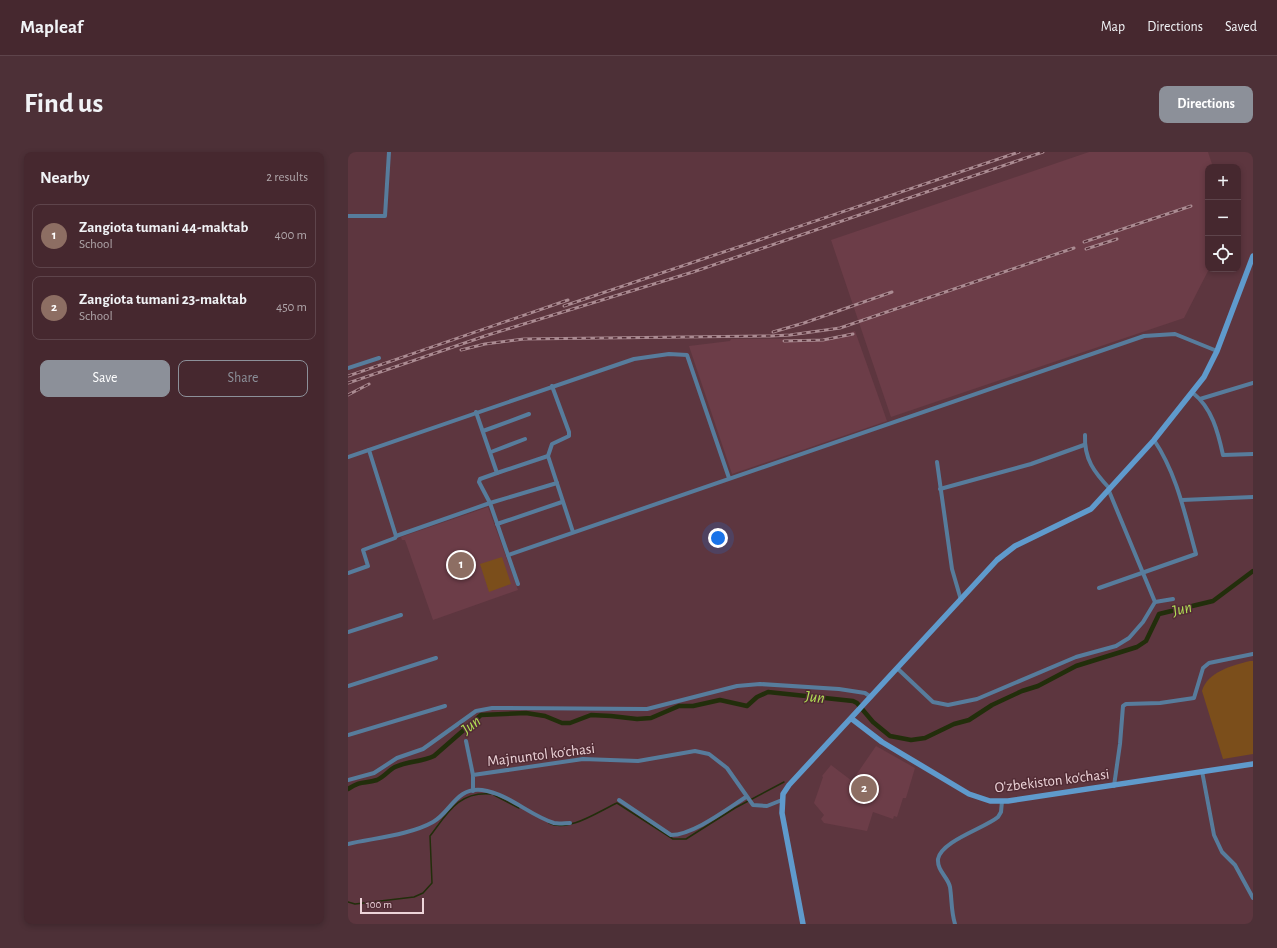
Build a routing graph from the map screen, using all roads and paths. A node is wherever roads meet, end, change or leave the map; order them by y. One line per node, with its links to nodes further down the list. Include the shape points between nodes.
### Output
1 (389, 152): 2 (street, via 385,216)
2 (348, 216)
3 (1253, 256): 4 (main road)
4 (1217, 351): 9 (main road); 25 (street, via 1175,334 1144,336)
5 (379, 358): 6 (street)
6 (348, 368)
7 (1253, 383): 10 (street)
8 (552, 386): 11 (street); 21 (street, via 570,432 569,436 552,444); 25 (street, via 634,359 668,354 687,355)
9 (1193, 393): 10 (street); 16 (main road)
10 (1200, 399): 20 (street, via 1217,427 1223,455)
11 (476, 412): 13 (street); 18 (street)
12 (529, 414): 13 (street)
13 (483, 431): 19 (street)
14 (1085, 435): 17 (street)
15 (525, 439): 19 (street)
16 (1154, 440): 28 (main road); 30 (street, via 1165,455)
17 (1084, 446): 27 (street, via 1031,464); 28 (street, via 1092,469)
18 (368, 450): 22 (street); 35 (street)
19 (491, 452): 24 (street)
20 (1253, 454)
21 (548, 456): 24 (street); 26 (street)
22 (348, 457)
23 (937, 462): 27 (street)
24 (497, 473): 32 (street, via 478,480)
25 (730, 478): 34 (street)
26 (557, 483): 31 (street); 32 (street)
27 (940, 489): 42 (street, via 952,569)
28 (1109, 490): 37 (street); 42 (main road, via 1091,509 1015,546 998,560)
29 (1253, 497): 30 (street)
30 (1182, 500): 37 (street, via 1196,554)
31 (562, 502): 33 (street); 34 (street)
32 (490, 503): 33 (street); 35 (street)
33 (497, 524): 36 (street)
34 (573, 532): 36 (street)
35 (396, 536): 38 (street, via 363,550 368,566)
36 (508, 555): 39 (street)
37 (1144, 572): 40 (street); 43 (street)
38 (348, 573)
39 (518, 584)
40 (1099, 588)
41 (1174, 599): 43 (street)
42 (961, 600): 48 (main road)
43 (1155, 602): 48 (street, via 1129,638 1116,646 1076,657 977,699 948,705 933,702)
44 (401, 615): 45 (street)
45 (348, 632)
46 (1253, 654): 59 (street, via 1209,663 1203,668 1194,698 1123,706)
47 (436, 658): 49 (street)
48 (898, 669): 50 (main road)
49 (348, 686)
50 (871, 696): 52 (main road); 58 (street, via 839,689 760,684 737,686 647,709 492,708 476,711 424,749 397,758 374,773)
51 (445, 706): 53 (street)
52 (852, 719): 63 (main road, via 795,778 783,794); 64 (main road, O'zbekiston ko'chasi, via 882,742 969,794 990,801)
53 (348, 735)
54 (466, 741): 57 (street)
55 (1253, 764): 56 (main road, O'zbekiston ko'chasi)
56 (1202, 771): 59 (main road, O'zbekiston ko'chasi); 67 (street, via 1214,835 1222,852 1235,865)
57 (473, 775): 60 (street, Majnuntol ko‘chasi); 62 (street, Majnuntol ko‘chasi, via 584,759 638,761 695,751 709,754 727,768)
58 (348, 780)
59 (1114, 786): 64 (main road, O'zbekiston ko'chasi)
60 (473, 791): 65 (street, via 482,790 502,795 555,823); 66 (street, via 462,794 435,821 422,828)
61 (619, 800): 62 (street, via 671,835 679,835)
62 (748, 800): 63 (street, via 753,805 767,806)
63 (782, 800): 68 (main road, via 782,813)
64 (1002, 801): 69 (street, via 998,817 946,847 938,859 939,869 950,886)
65 (570, 823)
66 (348, 844)
67 (1253, 898)
68 (803, 924)
69 (954, 924)

